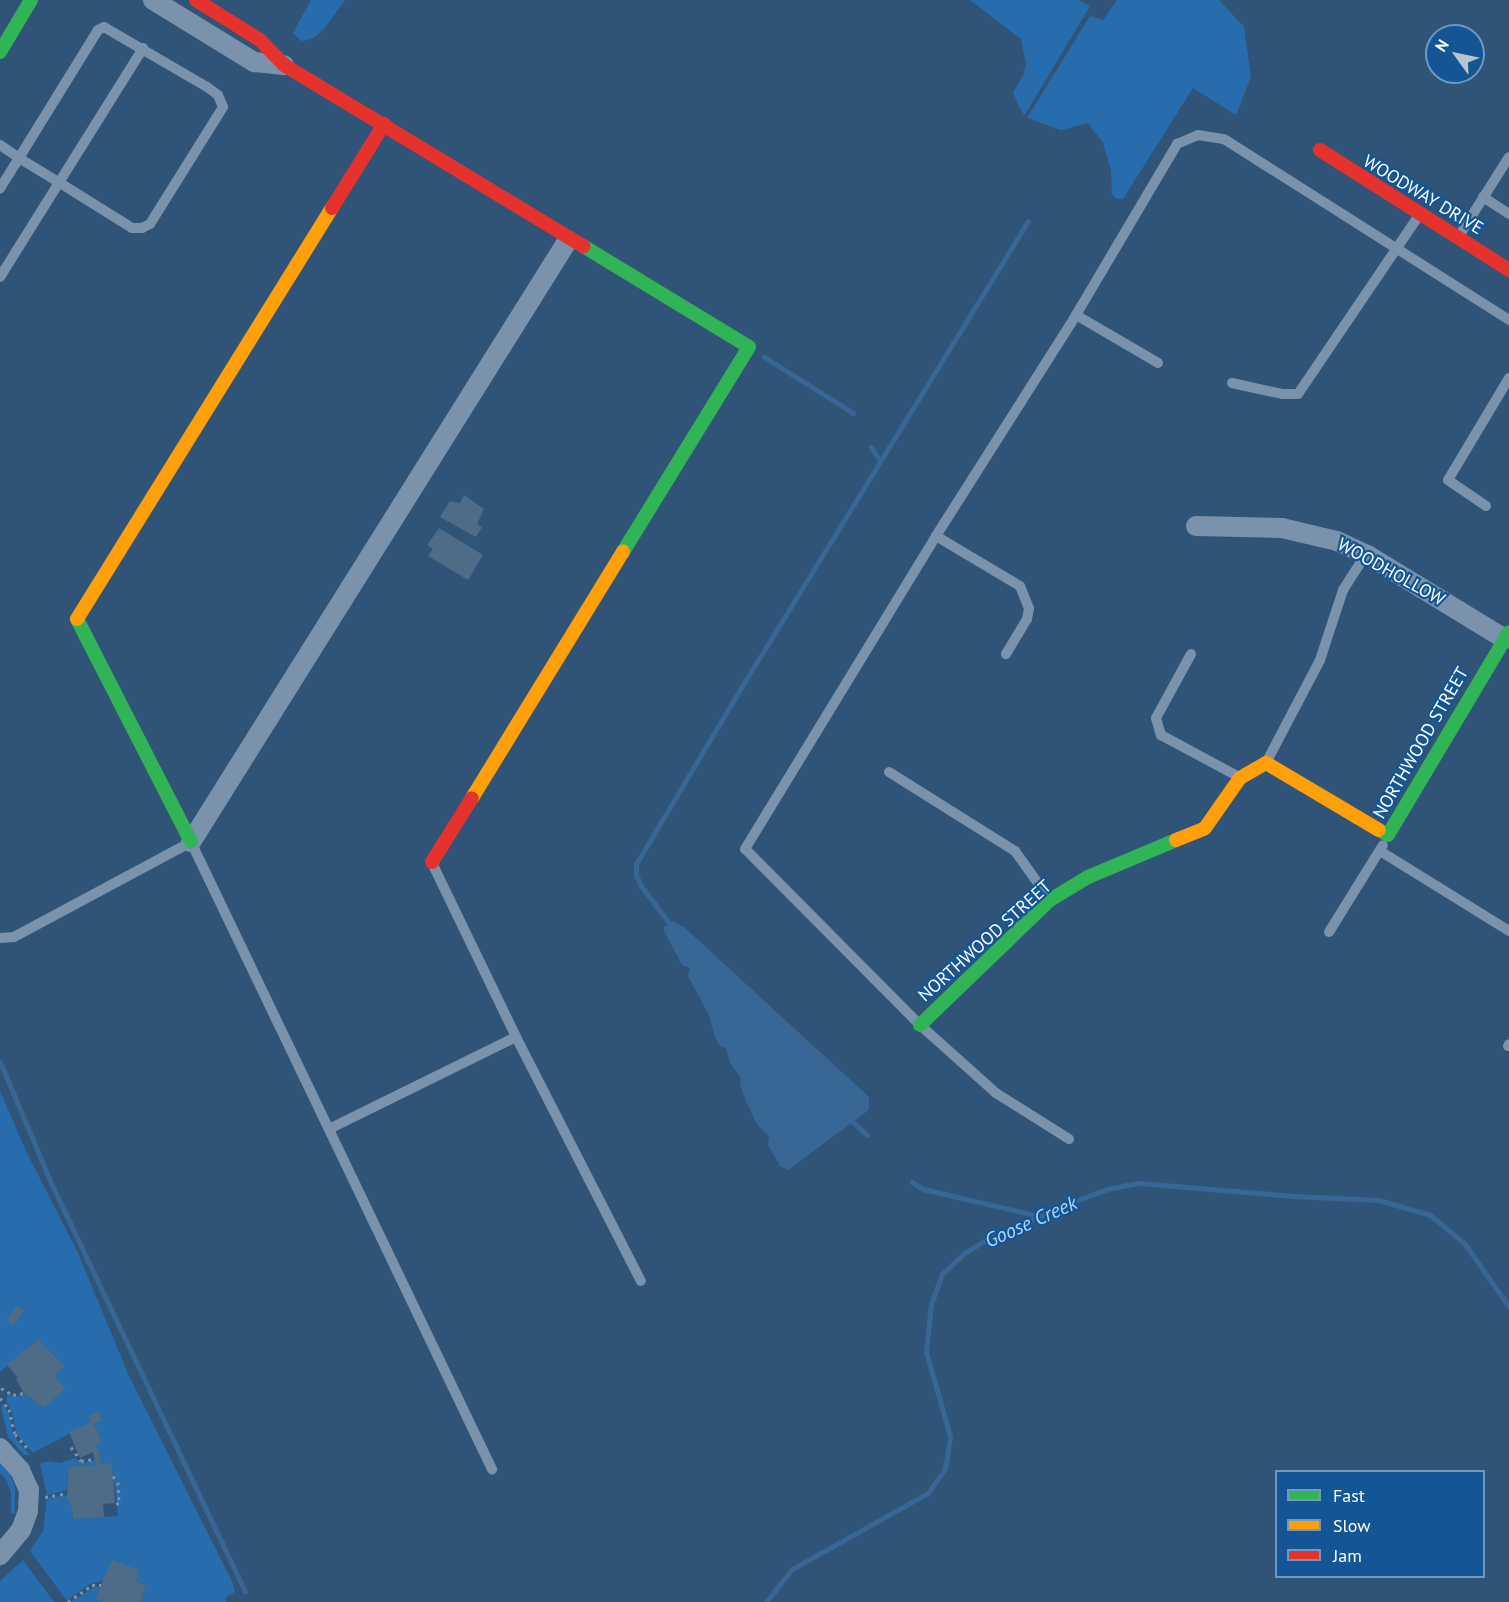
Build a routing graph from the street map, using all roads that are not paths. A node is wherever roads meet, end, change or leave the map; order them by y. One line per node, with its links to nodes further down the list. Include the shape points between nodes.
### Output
1 (31, 0): 5 (street)
2 (153, 0): 6 (street, via 254,62)
3 (196, 0): 6 (street, via 260,40)
4 (143, 48): 11 (lane, via 108,28 98,30); 12 (lane); 12 (lane, via 218,95 223,107 150,224 132,228)
5 (0, 52)
6 (284, 65): 7 (street)
7 (384, 124): 18 (street); 38 (street, via 76,618)
8 (0, 146): 11 (lane)
9 (1320, 150): 15 (street, WOODWAY DRIVE)
10 (1509, 157): 14 (lane)
11 (19, 158): 12 (lane); 13 (lane)
12 (60, 183): 21 (lane)
13 (0, 189)
14 (1483, 197): 16 (lane); 17 (lane)
15 (1421, 212): 17 (street, WOODWAY DRIVE); 19 (lane)
16 (1509, 214)
17 (1459, 236): 20 (street, WOODWAY DRIVE)
18 (568, 240): 38 (street); 40 (street, via 748,347)
19 (1398, 248): 22 (lane, via 1224,139 1198,135 1177,144); 23 (lane); 26 (lane, via 1298,394)
20 (1509, 270)
21 (0, 277)
22 (1076, 315): 24 (lane); 29 (lane)
23 (1509, 320)
24 (1158, 363)
25 (1509, 378): 27 (lane, via 1448,480)
26 (1232, 383)
27 (1486, 506)
28 (1196, 526): 30 (street, WOODHOLLOW, via 1282,528 1337,540)
29 (936, 536): 32 (lane, via 1020,586 1029,608 1027,619); 45 (lane, via 745,849)
30 (1366, 554): 31 (street, WOODHOLLOW); 34 (lane, via 1343,590 1320,660)
31 (1507, 635): 37 (street, NORTHWOOD STREET, via 1495,663)
32 (1006, 654)
33 (1191, 654): 36 (lane, via 1156,718 1161,735)
34 (1266, 763): 36 (street, NORTHWOOD STREET); 37 (street, NORTHWOOD STREET)
35 (889, 772): 41 (lane, via 1015,851)
36 (1240, 778): 41 (street, NORTHWOOD STREET, via 1205,828 1088,877)
37 (1388, 835): 39 (lane)
38 (191, 842): 44 (lane, via 14,937); 47 (lane)
39 (1380, 851): 42 (lane); 43 (lane)
40 (432, 862): 46 (lane)
41 (1050, 900): 45 (street, NORTHWOOD STREET)
42 (1509, 931)
43 (1329, 932)
44 (0, 938)
45 (920, 1024): 48 (lane, via 996,1094)
46 (516, 1037): 47 (lane); 49 (lane)
47 (329, 1129): 51 (lane)
48 (1069, 1138)
49 (641, 1281)
50 (0, 1448): 52 (street, via 20,1470 29,1490 28,1511 21,1530)
51 (492, 1469)
52 (0, 1556)

